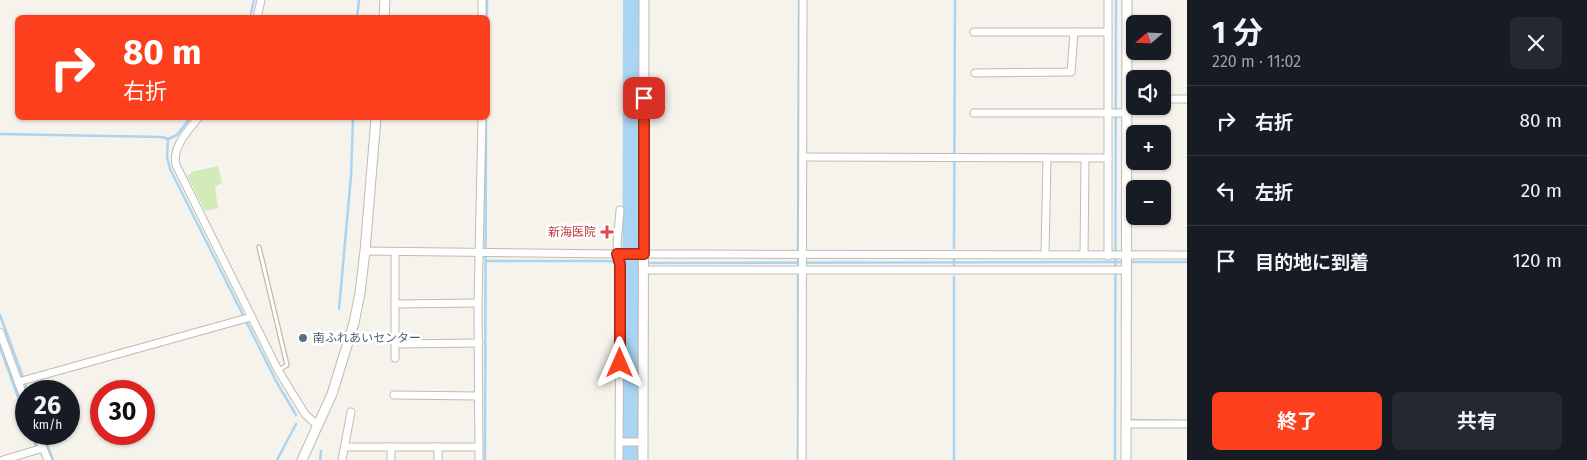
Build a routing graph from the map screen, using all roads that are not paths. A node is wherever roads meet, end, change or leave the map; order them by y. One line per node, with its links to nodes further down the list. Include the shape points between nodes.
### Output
1 (261, 0): 8 (street)
2 (385, 0): 9 (street)
3 (482, 0): 10 (street)
4 (644, 0): 34 (street)
5 (804, 0): 24 (street)
6 (1108, 0): 13 (street)
7 (1127, 0): 14 (street)
8 (258, 15)
9 (384, 15)
10 (482, 15)
11 (974, 32): 12 (street)
12 (1074, 32): 13 (street); 15 (street, via 1071,72)
13 (1108, 32): 20 (street)
14 (1130, 70)
15 (976, 73)
16 (1171, 99): 17 (street)
17 (1187, 99)
18 (1126, 104): 20 (street)
19 (974, 113): 20 (street)
20 (1116, 113): 27 (street); 38 (street)
21 (197, 120): 43 (street, via 177,147 176,165)
22 (376, 120): 30 (street)
23 (482, 120): 32 (street)
24 (803, 157): 25 (street); 39 (street)
25 (1047, 158): 26 (street); 35 (street)
26 (1085, 158): 27 (street); 37 (street)
27 (1108, 158): 38 (street)
28 (620, 210): 33 (street)
29 (258, 247): 48 (lane, via 287,366)
30 (365, 251): 31 (street); 56 (street, via 352,331)
31 (395, 252): 32 (street); 42 (street)
32 (485, 253): 33 (street); 41 (street)
33 (620, 254): 34 (street); 57 (street)
34 (640, 254): 39 (street); 40 (street)
35 (1045, 255): 37 (street); 39 (street)
36 (1187, 255): 38 (street)
37 (1084, 256): 38 (street)
38 (1119, 262): 39 (street); 54 (street)
39 (801, 265): 40 (street); 74 (street)
40 (643, 270): 58 (street)
41 (478, 303): 42 (street); 45 (street)
42 (395, 304): 46 (street)
43 (247, 318): 48 (street); 50 (street)
44 (0, 332): 49 (street)
45 (478, 343): 46 (street); 52 (street)
46 (395, 344): 47 (street)
47 (395, 358)
48 (278, 370): 56 (street, via 305,414)
49 (22, 380)
50 (26, 380)
51 (394, 395): 52 (street)
52 (479, 396): 63 (street)
53 (351, 412): 60 (street)
54 (1126, 424): 55 (street); 75 (street)
55 (1187, 424)
56 (318, 426): 67 (street)
57 (621, 442): 58 (street); 72 (street)
58 (639, 442): 73 (street)
59 (41, 445): 64 (street)
60 (345, 447): 61 (street); 68 (street)
61 (391, 447): 62 (street); 69 (street)
62 (438, 447): 63 (street); 70 (street)
63 (479, 447): 71 (street)
64 (42, 448): 65 (street); 66 (street)
65 (3, 460)
66 (48, 460)
67 (302, 460)
68 (342, 460)
69 (391, 460)
70 (438, 460)
71 (479, 460)
72 (619, 460)
73 (643, 460)
74 (802, 460)
75 (1126, 460)

